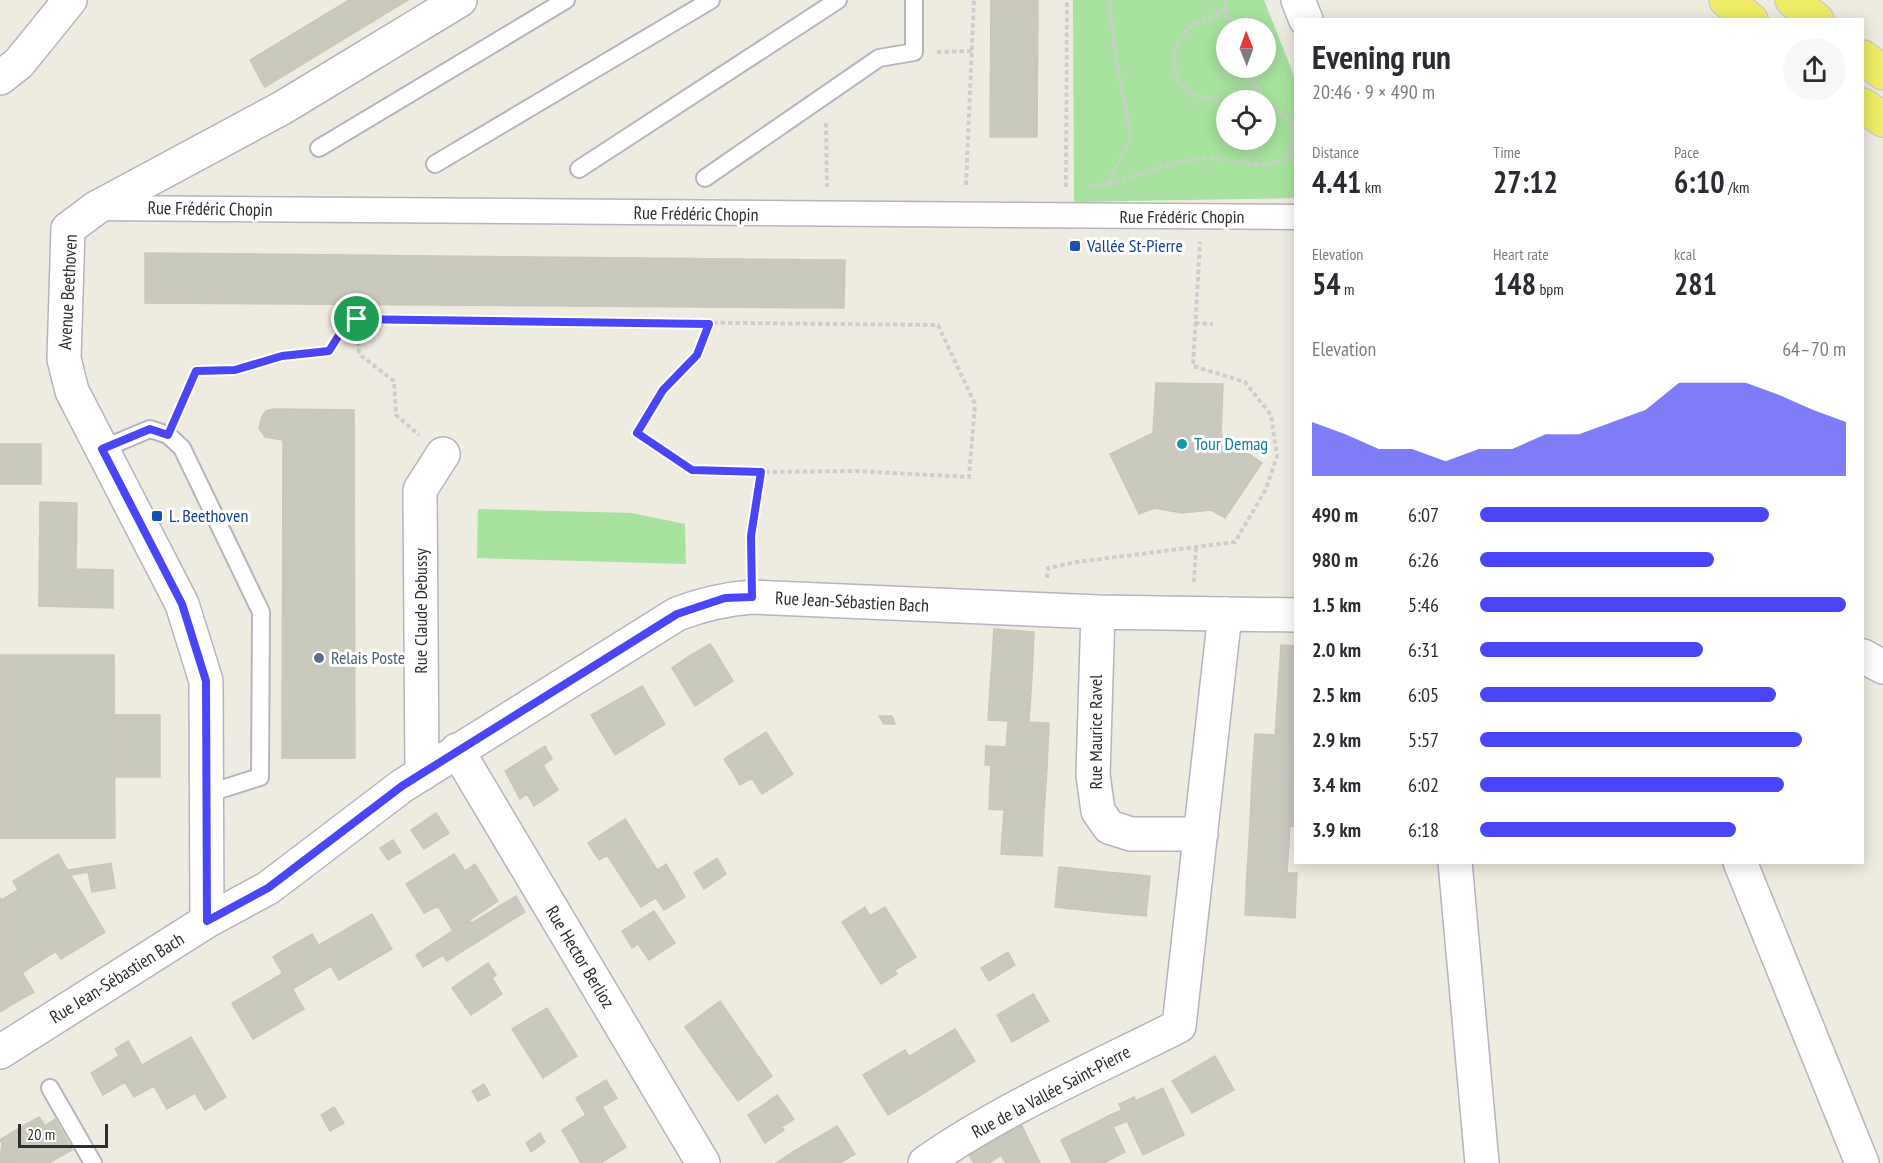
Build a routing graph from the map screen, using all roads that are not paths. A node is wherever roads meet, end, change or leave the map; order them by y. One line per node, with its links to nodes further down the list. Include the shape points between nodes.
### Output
1 (70, 0): 14 (street)
2 (460, 0): 22 (street, Avenue Beethoven, via 282,108)
3 (565, 0): 18 (lane)
4 (711, 0): 19 (lane)
5 (838, 0): 20 (lane)
6 (914, 0): 21 (lane, via 914,52 879,58)
7 (1298, 0): 10 (street)
8 (1726, 0): 11 (main road)
9 (1792, 0): 12 (main road)
10 (1305, 18)
11 (1748, 18)
12 (1814, 18)
13 (1864, 58): 15 (main road)
14 (6, 67)
15 (1883, 73)
16 (1864, 106): 17 (main road)
17 (1883, 120)
18 (319, 148)
19 (435, 164)
20 (579, 168)
21 (705, 178)
22 (96, 208): 23 (street, Rue Frédéric Chopin); 24 (street, Avenue Beethoven, via 68,229 64,359 72,391)
23 (1294, 217)
24 (102, 449): 33 (street, Avenue Beethoven, via 182,604 206,681); 33 (lane, via 150,429 168,435 182,448 261,612 260,777)
25 (443, 454): 32 (street, Rue Claude Debussy, via 420,490)
26 (1098, 612): 27 (street, Rue Jean-Sébastien Bach); 31 (street, Rue Jean-Sébastien Bach, via 725,598 677,614); 34 (street, Rue Maurice Ravel, via 1093,776 1098,811 1109,827 1131,834)
27 (1225, 614): 28 (street, Rue Jean-Sébastien Bach); 34 (street)
28 (1294, 615)
29 (1864, 657): 30 (street)
30 (1883, 667)
31 (457, 750): 32 (street, Rue Jean-Sébastien Bach); 41 (street, Rue Hector Berlioz)
32 (422, 774): 37 (street, Rue Jean-Sébastien Bach, via 268,888)
33 (206, 794): 37 (street, Avenue Beethoven)
34 (1201, 834): 42 (street, Rue de la Vallée Saint-Pierre, via 1179,1026 1015,1109)
35 (1455, 864): 43 (street)
36 (1741, 864): 44 (street)
37 (207, 921): 38 (street, Rue Jean-Sébastien Bach)
38 (0, 1052)
39 (50, 1088): 40 (lane)
40 (93, 1163)
41 (703, 1163)
42 (925, 1163)
43 (1482, 1163)
44 (1862, 1163)

